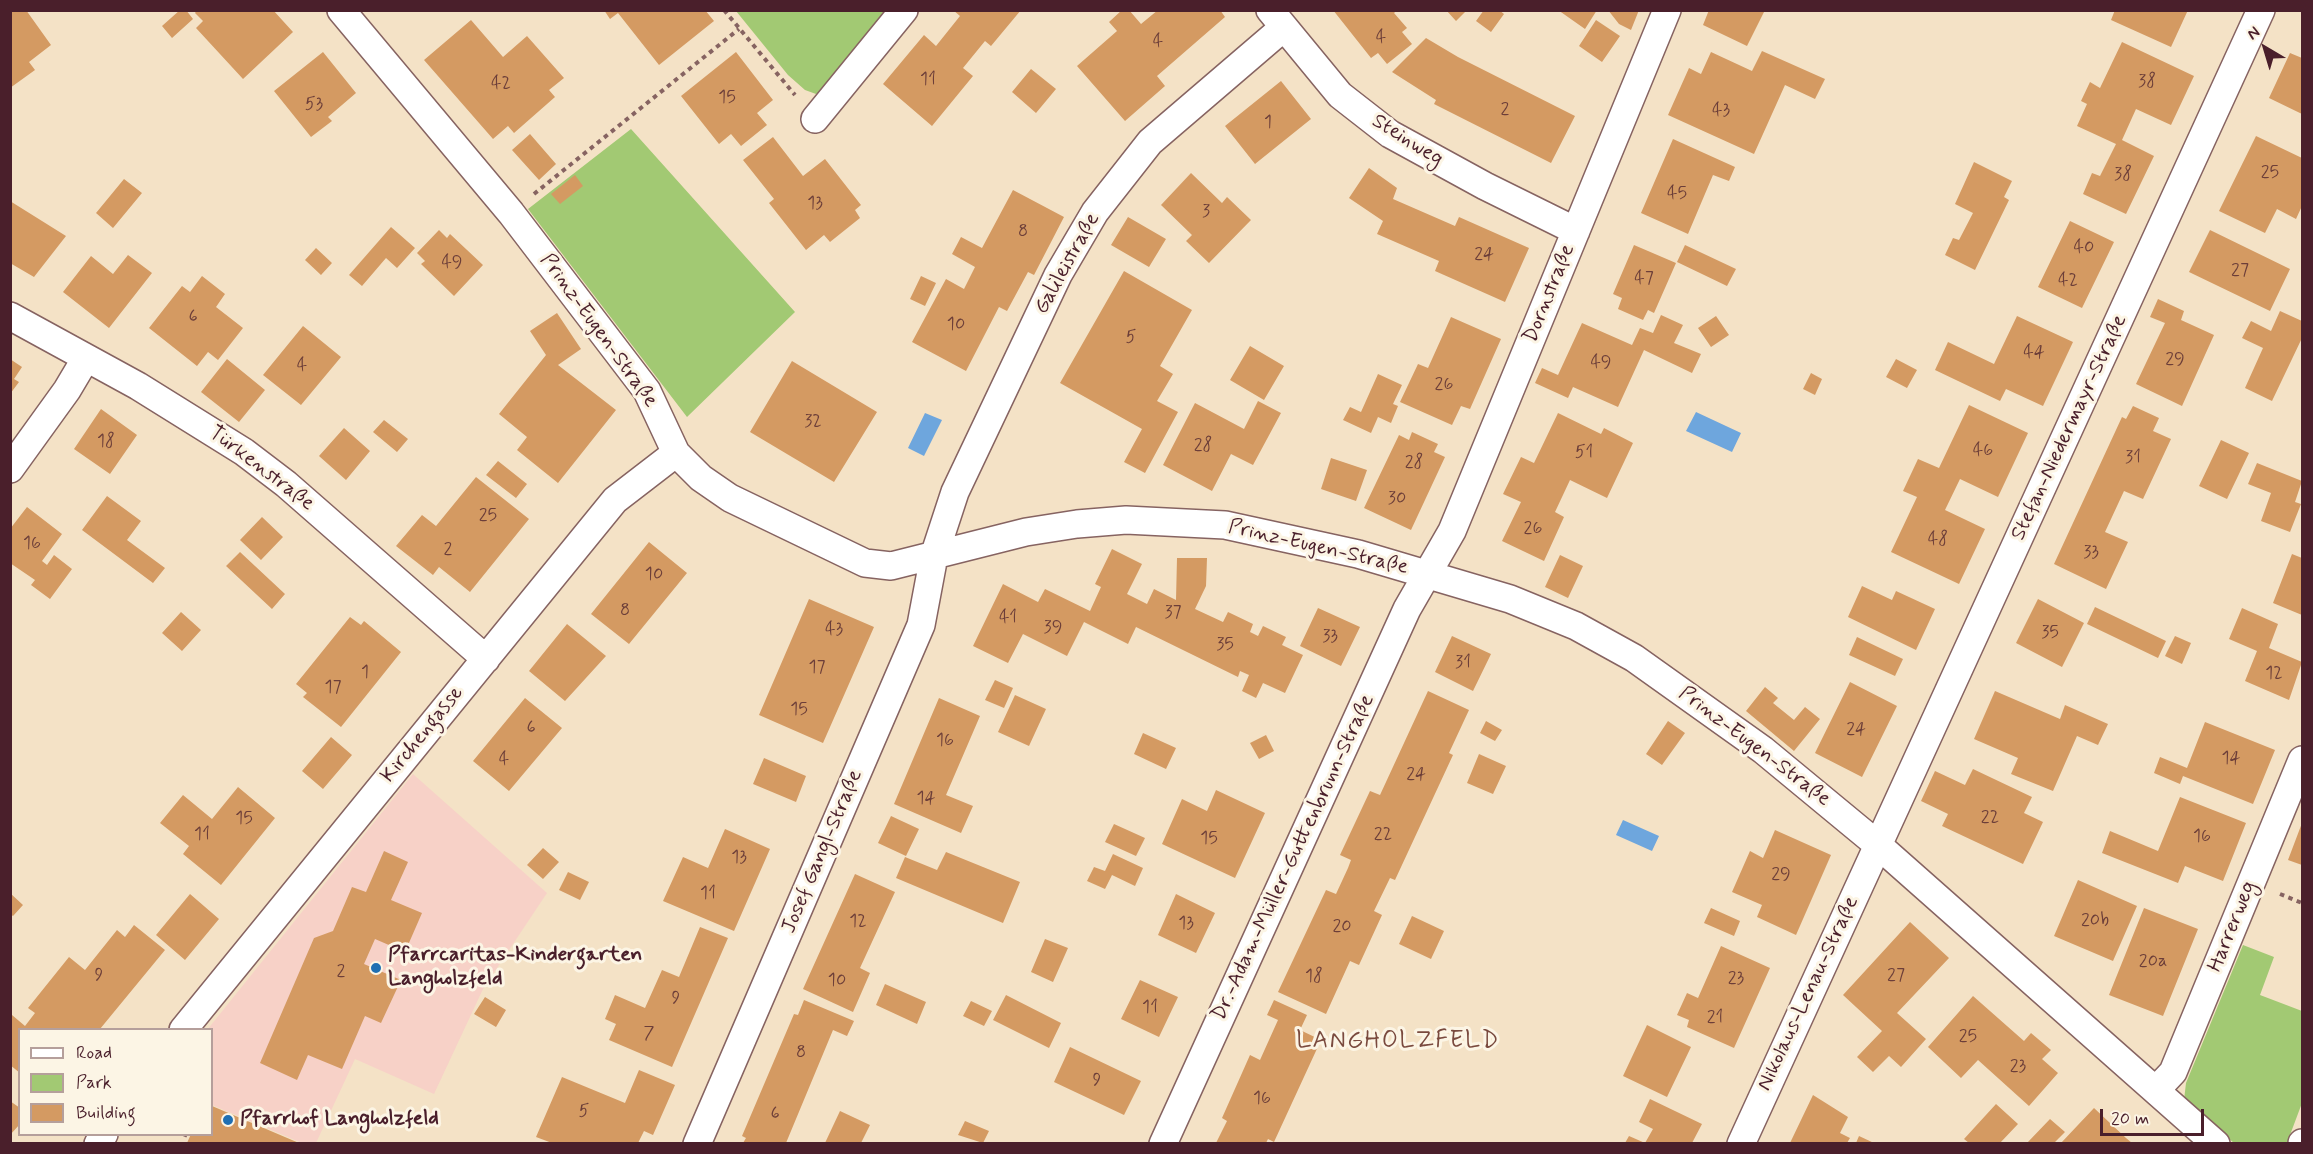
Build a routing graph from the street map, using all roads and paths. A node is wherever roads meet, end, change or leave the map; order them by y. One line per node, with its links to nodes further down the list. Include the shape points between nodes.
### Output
1 (341, 10): 9 (street, Prinz-Eugen-Straße)
2 (724, 10): 7 (path)
3 (904, 10): 8 (street)
4 (1667, 10): 10 (street, Dornstraße)
5 (2261, 10): 19 (street, Stefan-Niedermayr-Straße)
6 (1276, 19): 10 (street, Steinweg, via 1340,95 1390,134); 15 (street, Galileistraße, via 1150,142 1095,212 1058,274 955,492)
7 (739, 29): 8 (path); 9 (path)
8 (815, 119)
9 (511, 213): 13 (street, Prinz-Eugen-Straße, via 647,391)
10 (1576, 231): 16 (street, Dornstraße, via 1452,531)
11 (10, 316): 12 (street, Türkenstraße)
12 (86, 358): 14 (street); 17 (street, Türkenstraße, via 244,452)
13 (675, 453): 15 (street, Prinz-Eugen-Straße, via 730,498 865,563 891,566); 17 (street, Kirchengasse, via 615,500)
14 (10, 469)
15 (934, 556): 16 (street, Prinz-Eugen-Straße, via 1026,532 1077,524 1174,521 1225,525 1287,537); 22 (street, Josef Gangl-Straße, via 921,626)
16 (1428, 575): 19 (street, Prinz-Eugen-Straße, via 1510,599 1576,626 1634,658 1763,750); 23 (street, Dr.-Adam-Müller-Guttenbrunn-Straße, via 1407,609)
17 (486, 658): 20 (street, Kirchengasse)
18 (2302, 760): 21 (street, Harrerweg, via 2173,1072)
19 (1878, 846): 21 (street, Prinz-Eugen-Straße); 24 (street, Nikolaus-Lenau-Straße)
20 (184, 1028)
21 (2156, 1090): 25 (street, Prinz-Eugen-Straße)
22 (698, 1143)
23 (1163, 1143)
24 (1741, 1143)
25 (2216, 1143)

